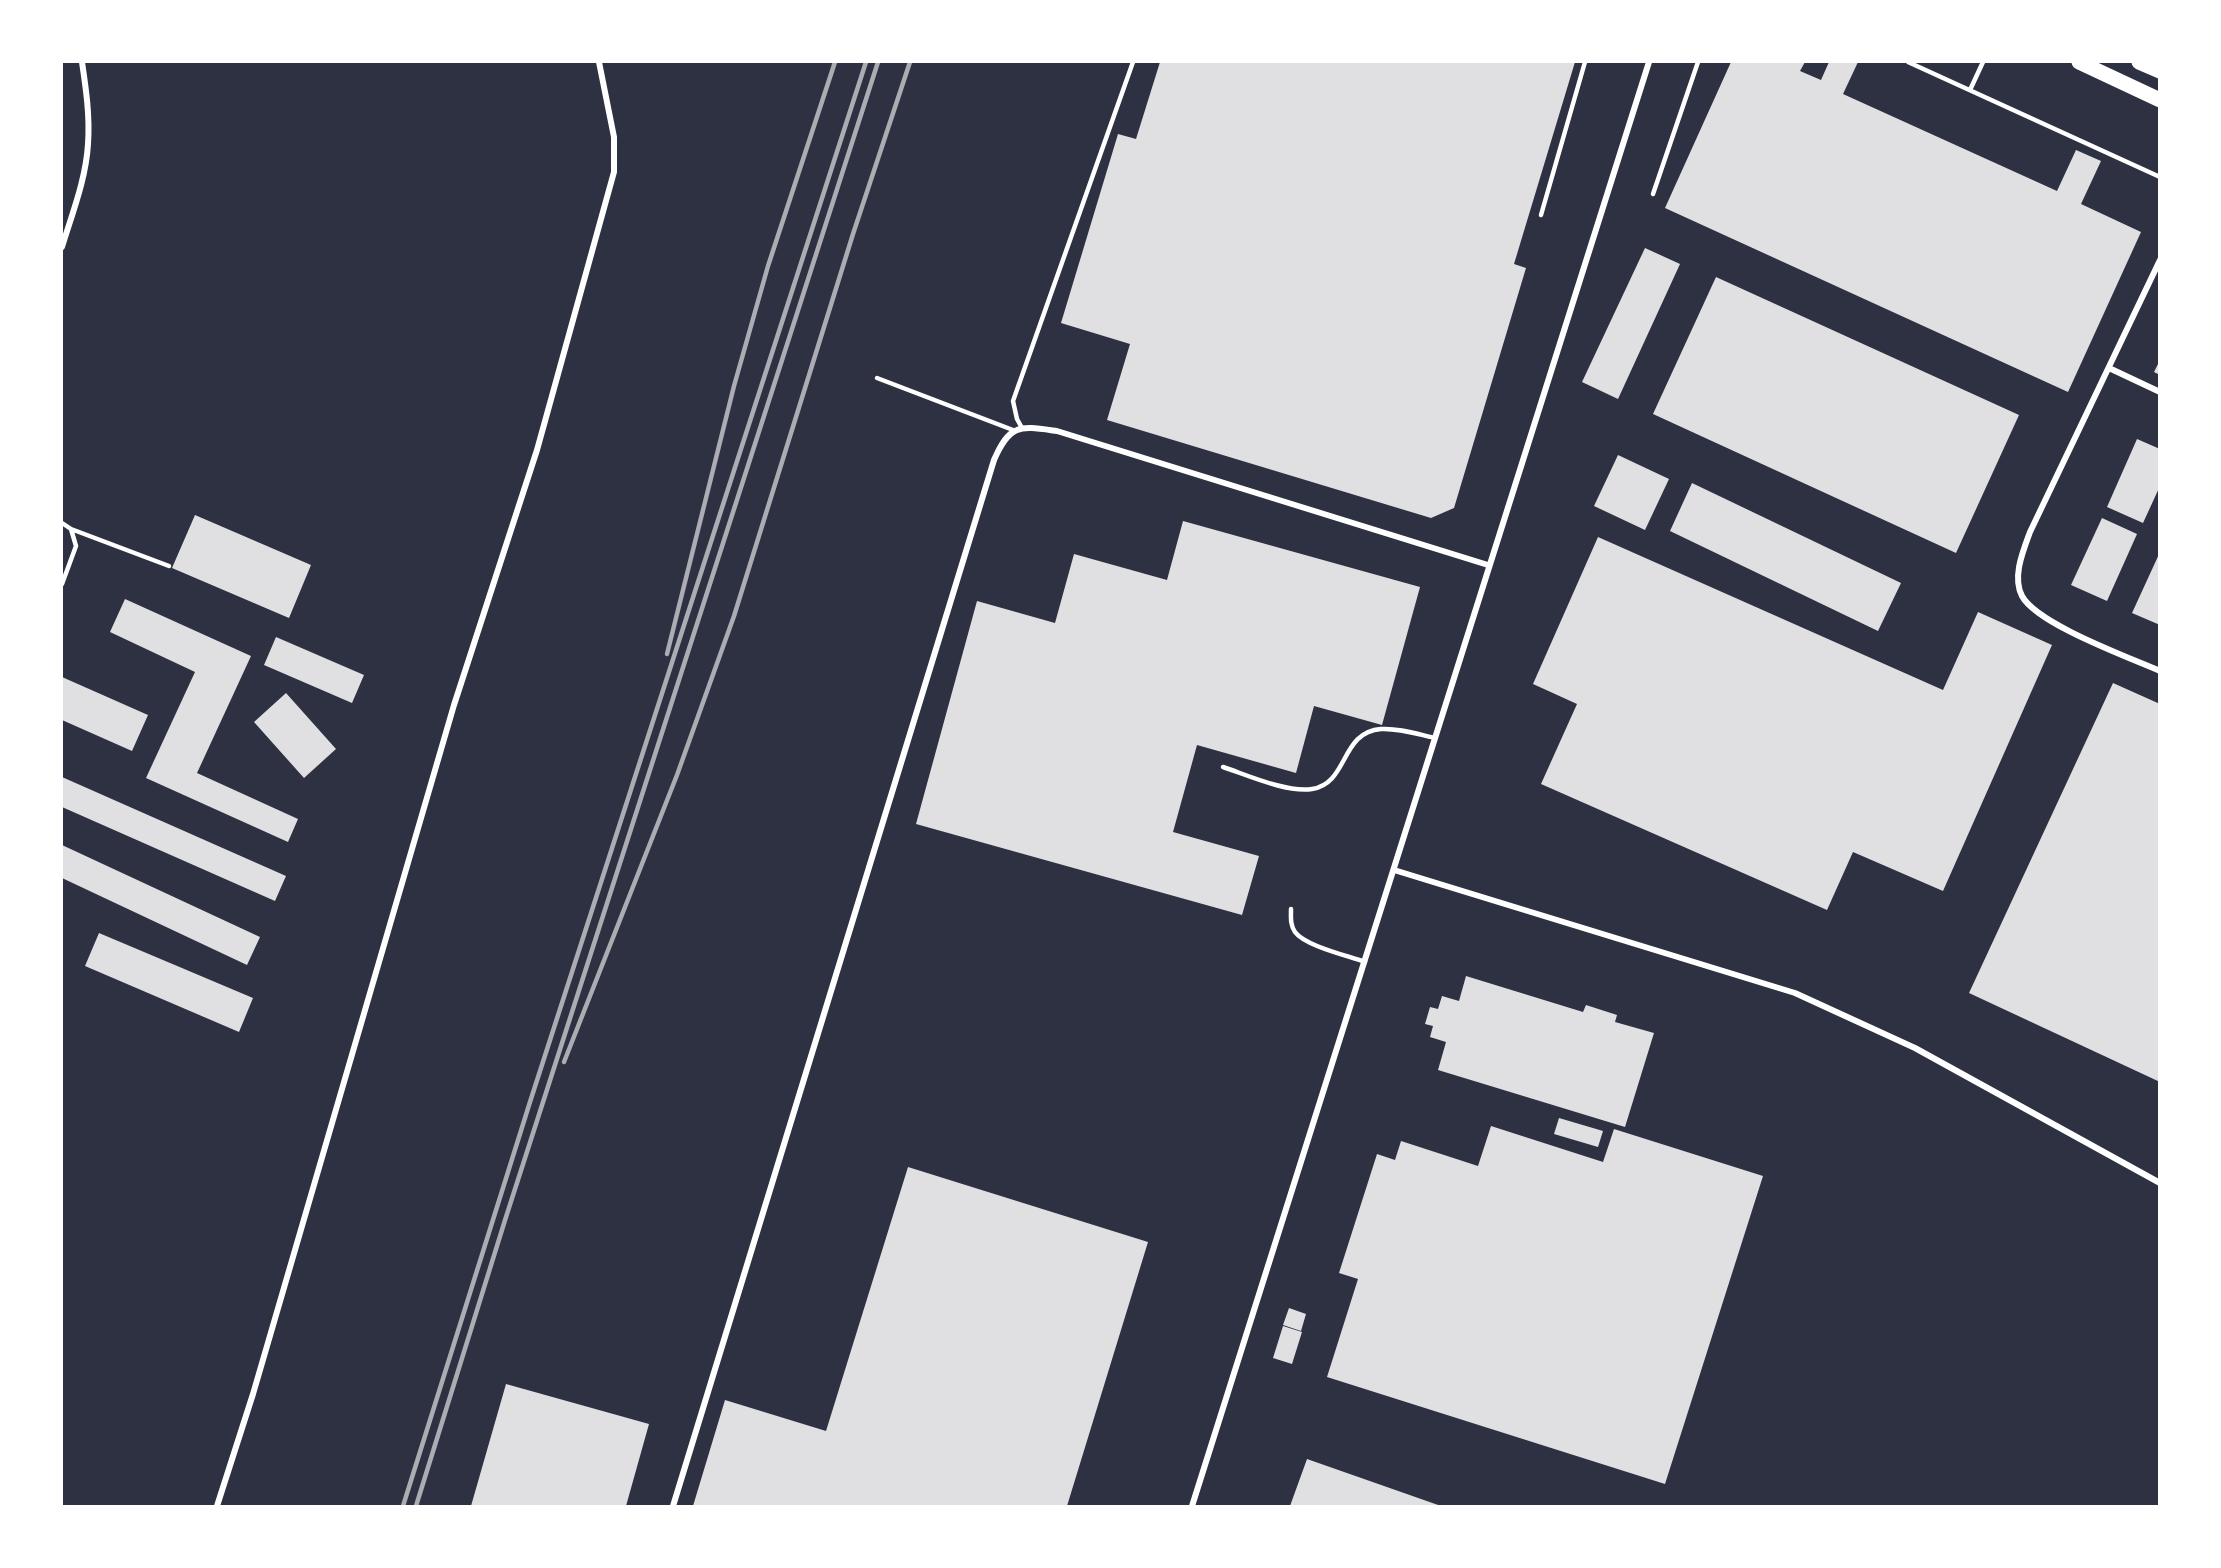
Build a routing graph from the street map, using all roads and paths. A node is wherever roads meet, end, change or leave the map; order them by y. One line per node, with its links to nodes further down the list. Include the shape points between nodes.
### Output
1 (82, 62): 17 (street, via 88,146 80,190)
2 (598, 62): 37 (street, via 614,137 614,172 537,450 454,705)
3 (1133, 62): 23 (lane, via 1013,401)
4 (1585, 62): 16 (lane)
5 (1649, 62): 27 (street)
6 (1698, 62): 15 (lane)
7 (1908, 62): 12 (lane)
8 (1983, 62): 12 (lane)
9 (2079, 62): 13 (main road)
10 (2139, 62): 11 (main road)
11 (2160, 71)
12 (1970, 90): 14 (lane)
13 (2160, 100)
14 (2158, 176)
15 (1653, 194)
16 (1541, 215)
17 (64, 229): 18 (street)
18 (62, 247)
19 (2160, 260): 20 (street)
20 (2109, 368): 22 (street); 30 (street, via 2030,532 2019,578 2022,595 2035,612)
21 (877, 378): 24 (lane)
22 (2160, 392)
23 (1022, 428): 24 (street); 27 (street, via 1057,431)
24 (1013, 430): 38 (street, via 994,460)
25 (62, 523): 26 (lane)
26 (71, 529): 28 (lane); 29 (lane, via 76,546)
27 (1488, 565): 31 (street)
28 (170, 566)
29 (62, 584)
30 (2160, 671)
31 (1435, 738): 32 (lane, via 1379,729 1360,736 1327,784 1311,789 1289,788); 33 (street)
32 (1223, 767)
33 (1394, 870): 35 (street); 36 (street, via 1795,993 1915,1048)
34 (1291, 909): 35 (lane, via 1295,932 1306,940)
35 (1365, 962): 39 (street)
36 (2160, 1183)
37 (217, 1506)
38 (673, 1506)
39 (1192, 1506)

